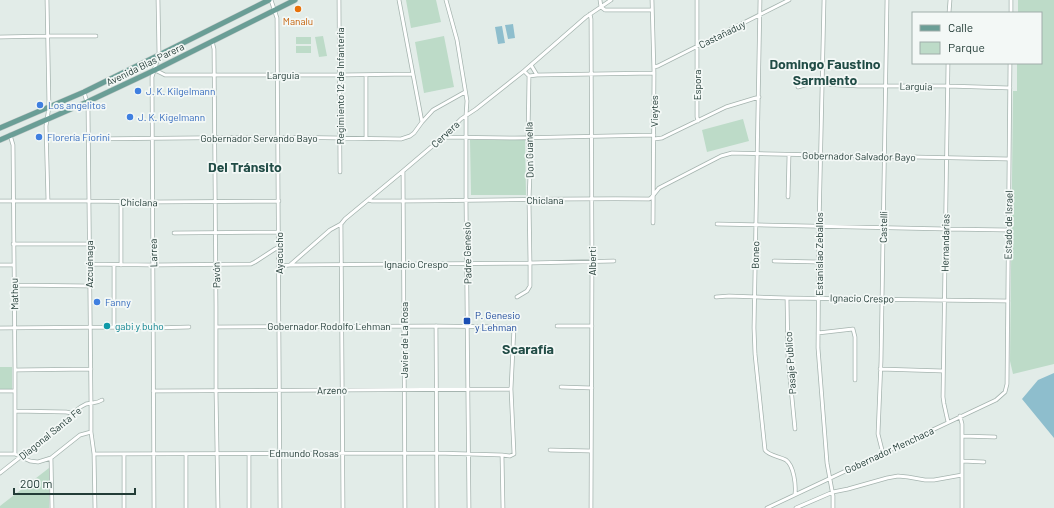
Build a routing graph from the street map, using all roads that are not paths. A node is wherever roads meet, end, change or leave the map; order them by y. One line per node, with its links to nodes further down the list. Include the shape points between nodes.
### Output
1 (47, 0): 25 (street)
2 (158, 0): 30 (street, Larrea)
3 (270, 0): 19 (street, Ayacucho); 30 (main road, Avenida Blas Parera)
4 (295, 0): 19 (main road, Avenida Blas Parera)
5 (339, 0): 42 (street, Regimiento 12 de Infantería)
6 (399, 0): 38 (street)
7 (446, 0): 52 (street, Padre Genesio, via 457,40)
8 (600, 0): 18 (street)
9 (611, 0): 18 (street, Cervera)
10 (652, 0): 20 (street, Vieytes)
11 (697, 0): 29 (street, Espora)
12 (760, 0): 24 (street, Boneo)
13 (789, 0): 24 (street, Castañaduy)
14 (824, 0): 46 (street, Estanislao Zeballos)
15 (887, 0): 47 (street, Castelli)
16 (950, 0): 21 (street)
17 (1012, 0): 22 (street)
18 (601, 7): 20 (street, via 606,10); 23 (street, Cervera)
19 (275, 10): 28 (main road, Avenida Blas Parera); 41 (street, Ayacucho)
20 (652, 10): 34 (street, Vieytes)
21 (949, 12)
22 (1011, 12)
23 (590, 14): 33 (street, Cervera); 39 (street, Alberti)
24 (760, 14): 29 (street, Castañaduy); 53 (street, Boneo)
25 (48, 36): 26 (street); 27 (street); 55 (street)
26 (96, 36)
27 (0, 37)
28 (212, 42): 35 (main road, Avenida Blas Parera); 40 (street, Pavón)
29 (696, 46): 34 (street, Castañaduy); 58 (street, Espora)
30 (159, 55): 35 (street, Larrea); 51 (main road, Avenida Blas Parera)
31 (948, 64): 48 (street, Hernandarias)
32 (1010, 64): 50 (street, Estado de Israel)
33 (531, 65): 36 (street, Cervera); 44 (street)
34 (654, 67): 37 (street, Vieytes)
35 (155, 70): 40 (street, Larguia, via 165,74); 54 (main road, Avenida Blas Parera); 69 (street, Larrea, via 152,77)
36 (524, 71): 45 (street); 56 (street, Cervera)
37 (654, 73): 39 (street); 68 (street, Vieytes)
38 (413, 74): 43 (street, Larguia); 59 (street)
39 (592, 74): 44 (street); 67 (street, Alberti)
40 (214, 75): 41 (street, Larguia); 70 (street, Pavón)
41 (278, 75): 42 (street, Larguia); 62 (street, Ayacucho)
42 (340, 75): 43 (street, Larguia); 63 (street, Regimiento 12 de Infantería)
43 (366, 75): 71 (street)
44 (537, 75): 45 (street)
45 (529, 76): 66 (street, Don Guanella)
46 (822, 82): 47 (street, Larguia); 49 (street); 76 (street, Estanislao Zeballos)
47 (886, 86): 48 (street, Larguia); 77 (street, Castelli)
48 (948, 86): 50 (street, Larguia); 78 (street, Hernandarias)
49 (798, 88)
50 (1010, 88): 79 (street, Estado de Israel)
51 (84, 92): 54 (street, Azcuénaga); 55 (main road, Avenida Blas Parera)
52 (465, 92): 56 (street, Padre Genesio); 59 (street, Gobernador Servando Bayo, via 433,110)
53 (759, 97): 58 (street, via 730,105); 74 (street, Boneo)
54 (87, 102): 57 (main road, Avenida Blas Parera); 72 (street, Azcuénaga)
55 (49, 107): 57 (street); 60 (main road, Avenida Blas Parera)
56 (466, 116): 64 (street, Cervera); 65 (street, Padre Genesio)
57 (47, 120): 61 (main road, Avenida Blas Parera); 91 (street)
58 (698, 121): 68 (street, via 668,136)
59 (422, 122): 71 (street, Gobernador Servando Bayo, via 414,133 406,138)
60 (0, 127)
61 (10, 135): 73 (main road, Avenida Blas Parera); 90 (street, Matheu, via 13,145)
62 (278, 137): 63 (street, Gobernador Servando Bayo); 70 (street, Gobernador Servando Bayo); 95 (street, Ayacucho)
63 (340, 137): 71 (street, Gobernador Servando Bayo); 82 (street, Regimiento 12 de Infantería)
64 (443, 137): 65 (street); 81 (street, Cervera)
65 (467, 137): 66 (street); 86 (street, Padre Genesio)
66 (528, 137): 67 (street); 87 (street, Don Guanella)
67 (592, 137): 68 (street); 88 (street, Alberti)
68 (654, 137): 83 (street, Vieytes)
69 (152, 138): 70 (street, Gobernador Servando Bayo); 72 (street, Gobernador Servando Bayo); 97 (street, Larrea)
70 (215, 138): 94 (street, Pavón)
71 (366, 138)
72 (88, 139): 92 (street, Azcuénaga)
73 (0, 140)
74 (758, 154): 75 (street, Gobernador Salvador Bayo); 80 (street, Gobernador Salvador Bayo, via 729,154); 101 (street, Boneo)
75 (789, 155): 76 (street, Gobernador Salvador Bayo); 84 (street)
76 (820, 156): 77 (street, Gobernador Salvador Bayo); 102 (street, Estanislao Zeballos)
77 (884, 156): 78 (street, Gobernador Salvador Bayo); 103 (street, Castelli)
78 (946, 158): 79 (street, Gobernador Salvador Bayo); 104 (street, Hernandarias)
79 (1009, 159): 105 (street, Estado de Israel)
80 (710, 161): 83 (street, Chiclana, via 660,188)
81 (403, 171): 85 (street, Cervera); 96 (street, Javier de La Rosa)
82 (340, 172)
83 (654, 195): 88 (street, Chiclana, via 649,199); 98 (street, Vieytes)
84 (788, 197)
85 (368, 200): 96 (street, Chiclana); 99 (street, Cervera)
86 (466, 200): 87 (street, Chiclana); 96 (street, Chiclana); 120 (street, Padre Genesio)
87 (529, 200): 88 (street, Chiclana); 116 (street, Don Guanella)
88 (592, 200): 114 (street, Alberti)
89 (0, 201): 90 (street, Chiclana)
90 (13, 201): 91 (street, Chiclana); 109 (street, Matheu)
91 (48, 201): 92 (street, Chiclana)
92 (89, 201): 93 (street, Chiclana); 110 (street, Azcuénaga)
93 (121, 201): 97 (street, Chiclana); 124 (street)
94 (215, 201): 95 (street, Chiclana); 97 (street, Chiclana); 107 (street, Pavón)
95 (278, 201): 108 (street, Ayacucho)
96 (404, 201): 119 (street, Javier de La Rosa)
97 (152, 202): 125 (street, Larrea)
98 (653, 223)
99 (341, 224): 126 (street, Cervera, via 330,230); 127 (street)
100 (717, 224): 101 (street)
101 (756, 225): 102 (street); 133 (street, Boneo)
102 (818, 226): 103 (street); 115 (street, Estanislao Zeballos)
103 (882, 228): 104 (street); 136 (street, Castelli)
104 (946, 229): 105 (street); 137 (street, Hernandarias)
105 (1008, 230): 138 (street, Estado de Israel)
106 (174, 232): 107 (street)
107 (215, 232): 108 (street); 118 (street, Pavón)
108 (279, 232): 111 (street, Ayacucho)
109 (13, 244): 110 (street); 122 (street, Matheu)
110 (89, 244): 117 (street, Azcuénaga)
111 (279, 247): 118 (street, via 251,264); 128 (street, Ayacucho)
112 (614, 261): 114 (street, Ignacio Crespo)
113 (774, 261): 115 (street)
114 (592, 262): 116 (street, Ignacio Crespo); 143 (street, Alberti)
115 (818, 262): 135 (street, Estanislao Zeballos)
116 (530, 263): 120 (street, Ignacio Crespo); 131 (street, Don Guanella, via 529,289)
117 (90, 264): 123 (street); 130 (street, Azcuénaga)
118 (216, 264): 125 (street); 145 (street, Pavón)
119 (404, 264): 120 (street, Ignacio Crespo); 127 (street, Ignacio Crespo); 140 (street, Javier de La Rosa)
120 (467, 264): 147 (street, Padre Genesio)
121 (0, 265): 122 (street)
122 (13, 265): 129 (street, Matheu)
123 (114, 265): 124 (street); 151 (street)
124 (121, 265): 125 (street)
125 (153, 265): 152 (street, Larrea)
126 (290, 265): 127 (street, Ignacio Crespo); 128 (street)
127 (341, 265): 139 (street)
128 (279, 266): 146 (street, Ayacucho)
129 (14, 285): 130 (street); 149 (street, Matheu)
130 (89, 286): 150 (street, Azcuénaga)
131 (517, 297)
132 (716, 297): 133 (street, Ignacio Crespo)
133 (754, 297): 134 (street, Ignacio Crespo); 207 (street, Boneo, via 755,354 765,450 788,462 794,477)
134 (786, 298): 135 (street, Ignacio Crespo); 178 (street, Pasaje Publico)
135 (818, 298): 136 (street, Ignacio Crespo); 153 (street, Estanislao Zeballos)
136 (881, 298): 137 (street, Ignacio Crespo); 155 (street, Castelli)
137 (945, 300): 138 (street, Ignacio Crespo); 157 (street, Hernandarias)
138 (1008, 301): 160 (street, Estado de Israel)
139 (341, 326): 140 (street, Gobernador Rodolfo Lehman); 146 (street, Gobernador Rodolfo Lehman); 165 (street)
140 (404, 326): 141 (street, Gobernador Rodolfo Lehman); 166 (street, Javier de La Rosa)
141 (436, 326): 147 (street, Gobernador Rodolfo Lehman); 162 (street)
142 (558, 326): 143 (street)
143 (592, 326): 161 (street, Alberti)
144 (189, 327): 152 (street)
145 (216, 327): 146 (street, Gobernador Rodolfo Lehman); 170 (street, Pavón)
146 (279, 327): 171 (street, Ayacucho)
147 (468, 327): 163 (street, Padre Genesio); 164 (street, Gobernador Rodolfo Lehman, via 514,327)
148 (0, 328): 149 (street)
149 (14, 328): 150 (street); 156 (street, Matheu)
150 (90, 328): 151 (street); 154 (street, Azcuénaga)
151 (114, 328): 152 (street)
152 (153, 328): 169 (street, Larrea)
153 (818, 333): 158 (street, via 853,329); 205 (street, Estanislao Zeballos)
154 (91, 369): 156 (street); 173 (street, Azcuénaga)
155 (880, 369): 157 (street); 197 (street, Castelli, via 878,434)
156 (15, 370): 168 (street, Matheu)
157 (944, 371): 177 (street, Hernandarias, via 944,404)
158 (855, 380)
159 (561, 387): 161 (street)
160 (1006, 387): 176 (street, Gobernador Menchaca, via 999,398)
161 (592, 388): 183 (street, Alberti)
162 (436, 389): 163 (street, Arzeno); 166 (street, Arzeno); 186 (street)
163 (468, 389): 164 (street, Arzeno); 196 (street, Padre Genesio)
164 (511, 389): 198 (street, Edmundo Rosas, via 514,452 510,456)
165 (342, 390): 166 (street, Arzeno); 171 (street, Arzeno); 184 (street)
166 (404, 390): 185 (street, Javier de La Rosa)
167 (0, 391): 168 (street)
168 (15, 391): 174 (street, Matheu)
169 (153, 391): 170 (street, Arzeno); 191 (street, Larrea)
170 (216, 391): 171 (street, Arzeno); 193 (street, Pavón)
171 (279, 391): 195 (street, Ayacucho)
172 (102, 400): 173 (street, Diagonal Santa Fe, via 95,404)
173 (91, 403): 175 (street, Diagonal Santa Fe); 179 (street, Azcuénaga)
174 (15, 411): 175 (street); 188 (street, Matheu)
175 (72, 413): 199 (street, Diagonal Santa Fe, via 66,421)
176 (960, 416): 177 (street, Gobernador Menchaca); 180 (street)
177 (948, 422): 197 (street, Gobernador Menchaca)
178 (795, 429)
179 (91, 432): 189 (street, Azcuénaga); 200 (street, via 77,436)
180 (962, 436): 181 (street); 201 (street)
181 (995, 437)
182 (550, 450): 183 (street)
183 (592, 451): 221 (street, Alberti)
184 (343, 453): 185 (street, Edmundo Rosas); 195 (street, Edmundo Rosas); 216 (street)
185 (404, 453): 186 (street, Edmundo Rosas); 217 (street, Javier de La Rosa)
186 (437, 453): 196 (street, Edmundo Rosas); 218 (street)
187 (0, 454): 188 (street)
188 (15, 454): 199 (street)
189 (94, 454): 190 (street, Edmundo Rosas); 209 (street, Azcuénaga)
190 (124, 454): 191 (street, Edmundo Rosas); 210 (street)
191 (154, 454): 192 (street, Edmundo Rosas); 211 (street, Larrea)
192 (186, 454): 193 (street, Edmundo Rosas); 212 (street)
193 (217, 454): 194 (street, Edmundo Rosas); 213 (street, Pavón)
194 (249, 454): 195 (street, Edmundo Rosas); 214 (street)
195 (280, 454): 215 (street, Ayacucho)
196 (468, 454): 198 (street, Edmundo Rosas); 219 (street, Padre Genesio)
197 (883, 454): 205 (street, Gobernador Menchaca)
198 (502, 455): 220 (street)
199 (21, 457): 200 (street, via 33,462); 203 (street, Diagonal Santa Fe)
200 (51, 458): 208 (street)
201 (962, 461): 202 (street); 204 (street)
202 (984, 462)
203 (0, 473)
204 (962, 475): 206 (street, via 934,480 898,476); 225 (street)
205 (830, 478): 206 (street, Estanislao Zeballos); 207 (street, Gobernador Menchaca)
206 (832, 492): 223 (street); 224 (street, Estanislao Zeballos)
207 (795, 494): 222 (street, Gobernador Menchaca)
208 (52, 508)
209 (95, 508)
210 (124, 508)
211 (154, 508)
212 (186, 508)
213 (218, 508)
214 (249, 508)
215 (280, 508)
216 (343, 508)
217 (405, 508)
218 (437, 508)
219 (469, 508)
220 (503, 508)
221 (591, 508)
222 (767, 508)
223 (796, 508)
224 (834, 508)
225 (962, 508)

